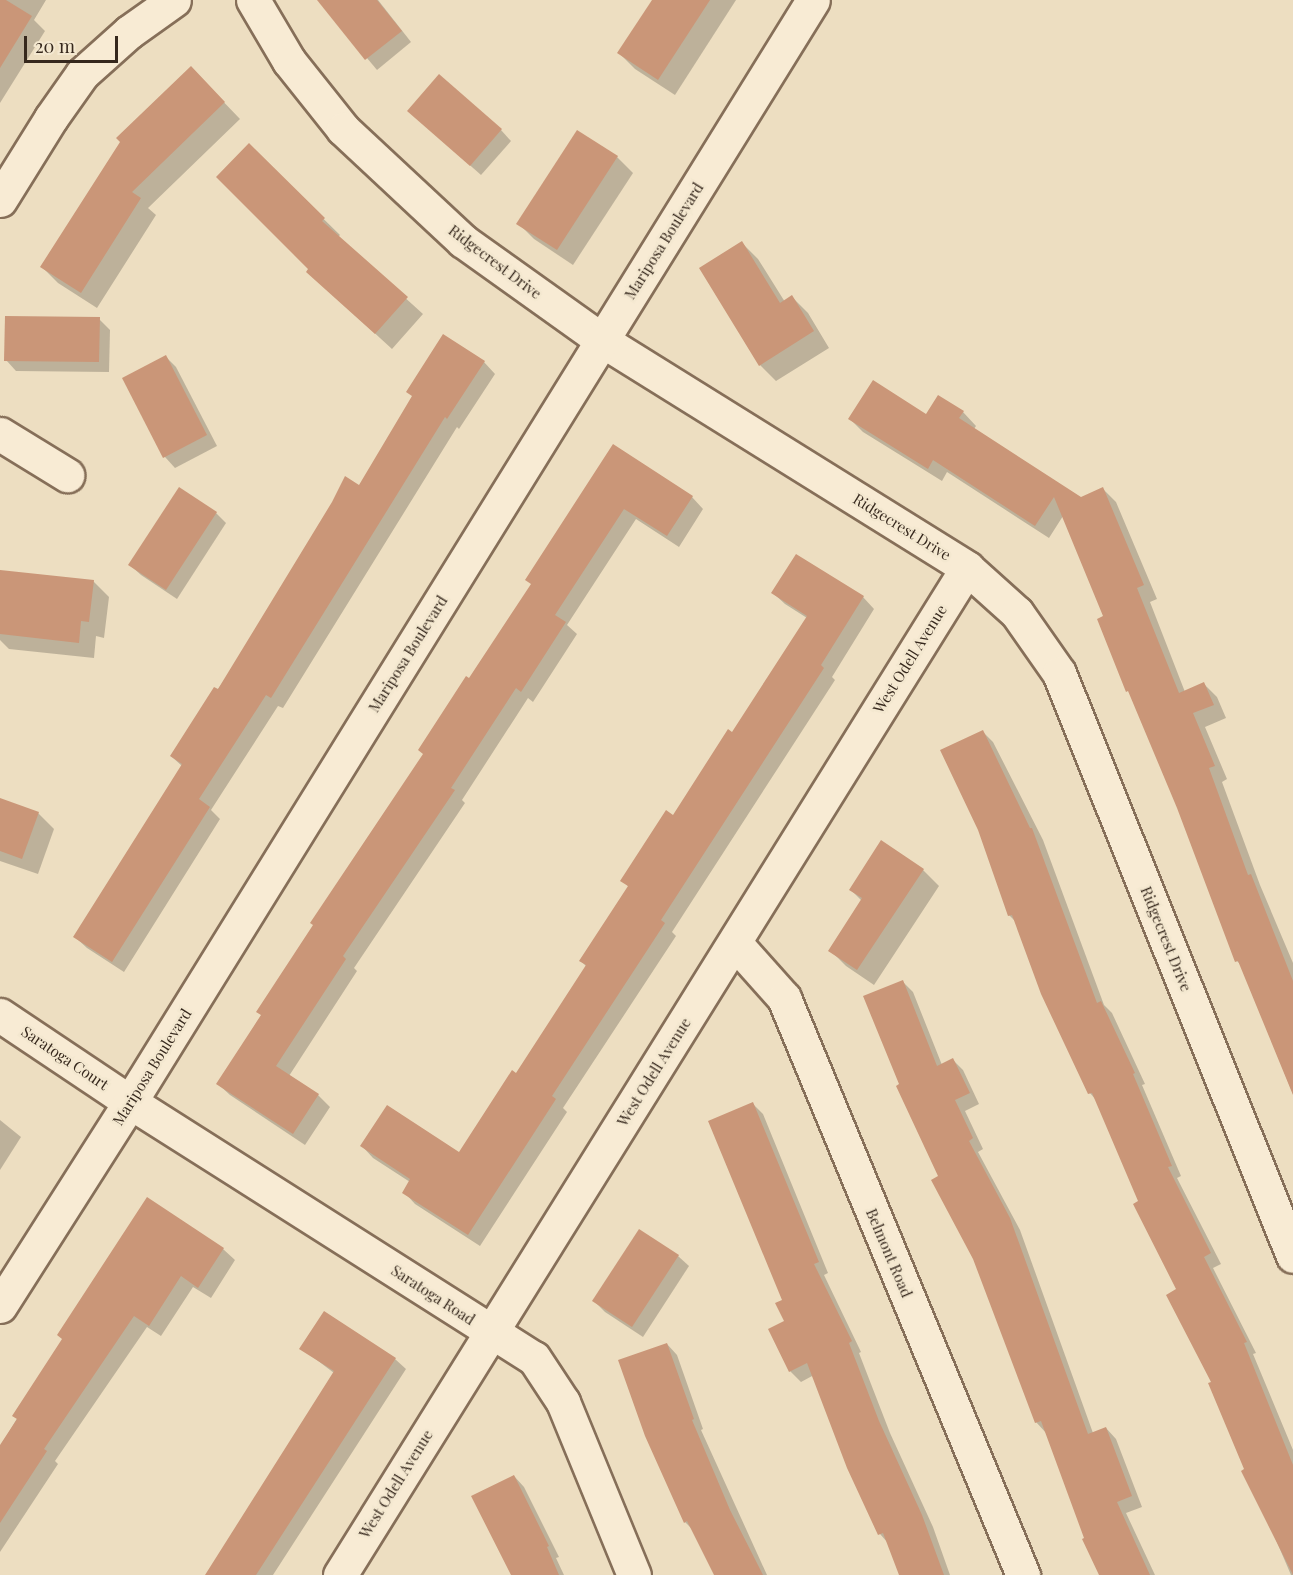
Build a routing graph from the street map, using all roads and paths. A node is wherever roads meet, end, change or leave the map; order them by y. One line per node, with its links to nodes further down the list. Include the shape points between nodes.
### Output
1 (174, 0): 4 (street, via 129,32 82,74)
2 (253, 0): 5 (street, Ridgecrest Drive, via 289,61 342,129 464,241)
3 (813, 0): 5 (street, Mariposa Boulevard)
4 (0, 200)
5 (603, 341): 8 (street, Ridgecrest Drive); 11 (street, Mariposa Boulevard)
6 (0, 434): 7 (street)
7 (67, 475)
8 (967, 568): 9 (street, West Odell Avenue); 12 (street, Ridgecrest Drive, via 1017,613 1059,673)
9 (735, 944): 14 (street, West Odell Avenue); 17 (street, Belmont Road, via 784,998)
10 (0, 1015): 11 (street, Saratoga Court)
11 (130, 1102): 13 (street, Mariposa Boulevard); 14 (street, Saratoga Road)
12 (1293, 1256)
13 (0, 1306)
14 (490, 1331): 15 (street, West Odell Avenue); 16 (street, Saratoga Road, via 534,1358 563,1402)
15 (340, 1575)
16 (634, 1575)
17 (1023, 1575)

